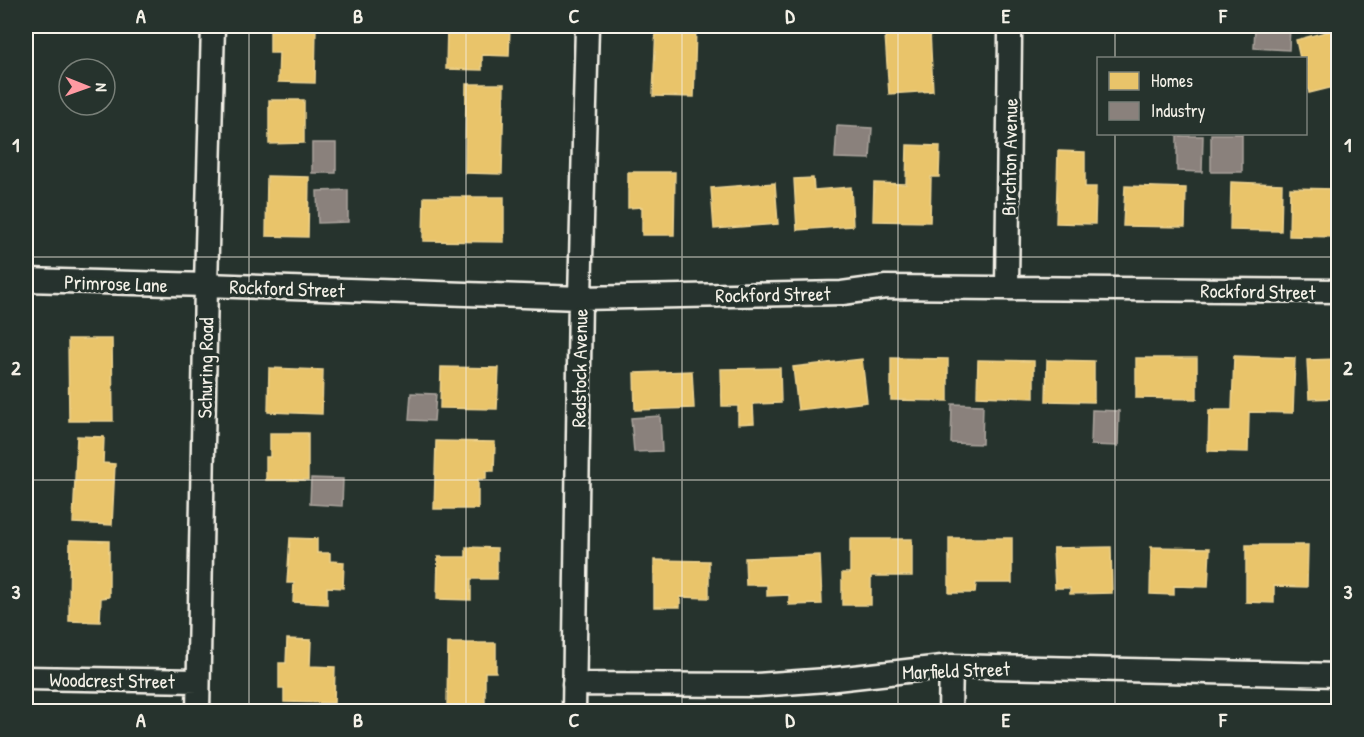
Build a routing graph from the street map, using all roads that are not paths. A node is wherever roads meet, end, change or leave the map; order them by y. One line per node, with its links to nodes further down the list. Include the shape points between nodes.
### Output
1 (213, 26): 5 (street, Schuring Road)
2 (587, 26): 8 (street, Redstock Avenue)
3 (1009, 26): 6 (street, Birchton Avenue)
4 (26, 280): 5 (street, Primrose Lane)
5 (206, 285): 8 (street, Rockford Street); 12 (street, Schuring Road)
6 (1007, 288): 7 (street, Rockford Street); 8 (street, Rockford Street, via 886,287 842,293)
7 (1338, 291)
8 (580, 298): 13 (street, Redstock Avenue)
9 (951, 666): 10 (street, Marfield Street); 13 (street, Marfield Street, via 757,685); 16 (street)
10 (1338, 675)
11 (26, 678): 12 (street, Woodcrest Street)
12 (198, 681): 14 (street, Schuring Road)
13 (574, 684): 15 (street, Redstock Avenue)
14 (198, 711)
15 (574, 711)
16 (950, 711)

